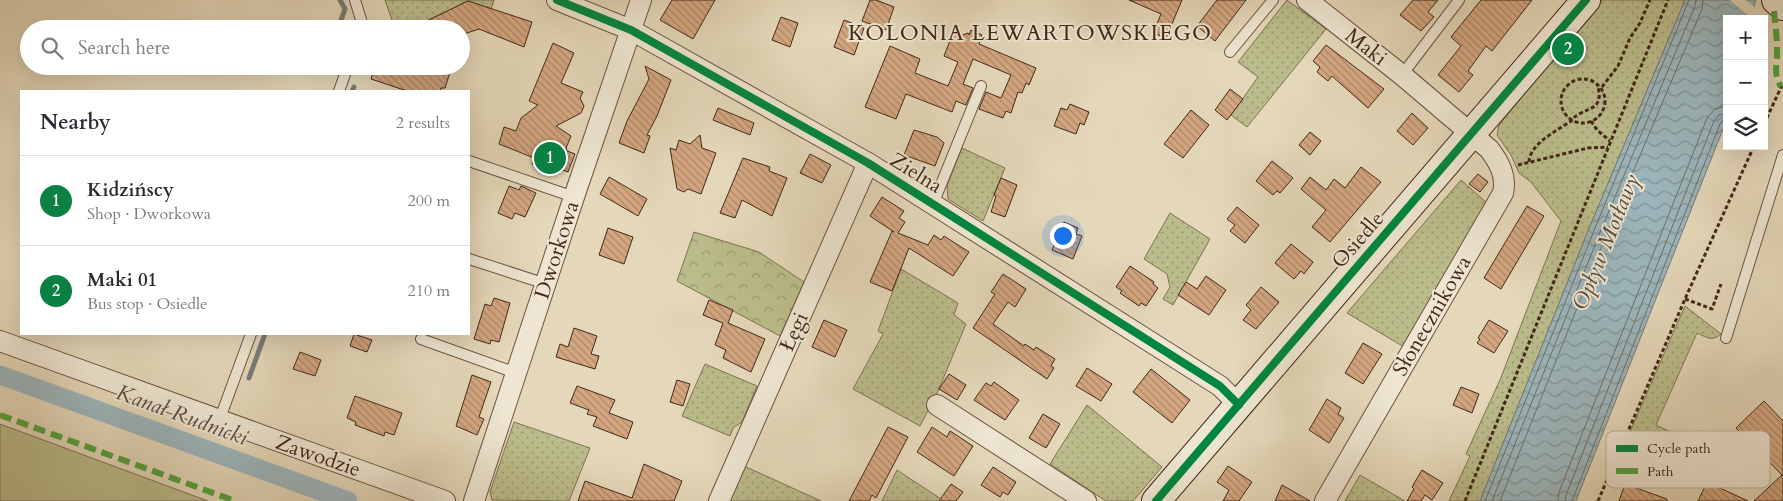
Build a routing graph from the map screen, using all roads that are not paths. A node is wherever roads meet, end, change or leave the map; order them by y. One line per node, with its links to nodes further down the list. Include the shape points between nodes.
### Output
1 (355, 0): 10 (lane)
2 (557, 0): 11 (street, Zielna)
3 (641, 0): 11 (street, Dworkowa)
4 (1273, 0): 12 (lane)
5 (1307, 0): 14 (street, Maki)
6 (1459, 0): 14 (lane, Maki)
7 (1586, 0): 17 (street, Osiedle)
8 (1776, 0): 9 (street)
9 (1783, 6)
10 (361, 20)
11 (631, 30): 20 (street, Zielna); 21 (street, Dworkowa)
12 (1230, 52)
13 (345, 75): 16 (lane)
14 (1402, 75): 17 (street, Maki)
15 (981, 86): 22 (lane)
16 (339, 90)
17 (1471, 135): 31 (street, Osiedle); 38 (street, Słonecznikowa, via 1498,161 1505,186 1503,193)
18 (1783, 156): 27 (lane)
19 (470, 161): 21 (lane)
20 (868, 163): 22 (street, Zielna); 35 (street, Łęgi)
21 (574, 197): 24 (street, Dworkowa)
22 (933, 204): 31 (street, Zielna, via 1220,386)
23 (470, 259): 24 (lane)
24 (546, 284): 29 (street, Dworkowa)
25 (251, 335): 32 (lane)
26 (421, 338): 29 (lane)
27 (1726, 338)
28 (0, 341): 32 (street, Zawodzie)
29 (516, 373): 34 (street, Dworkowa)
30 (937, 405): 36 (street)
31 (1239, 405): 37 (street, Osiedle)
32 (219, 421): 33 (street, Zawodzie)
33 (445, 501)
34 (474, 501)
35 (719, 501)
36 (1086, 501)
37 (1156, 501)
38 (1325, 501)

